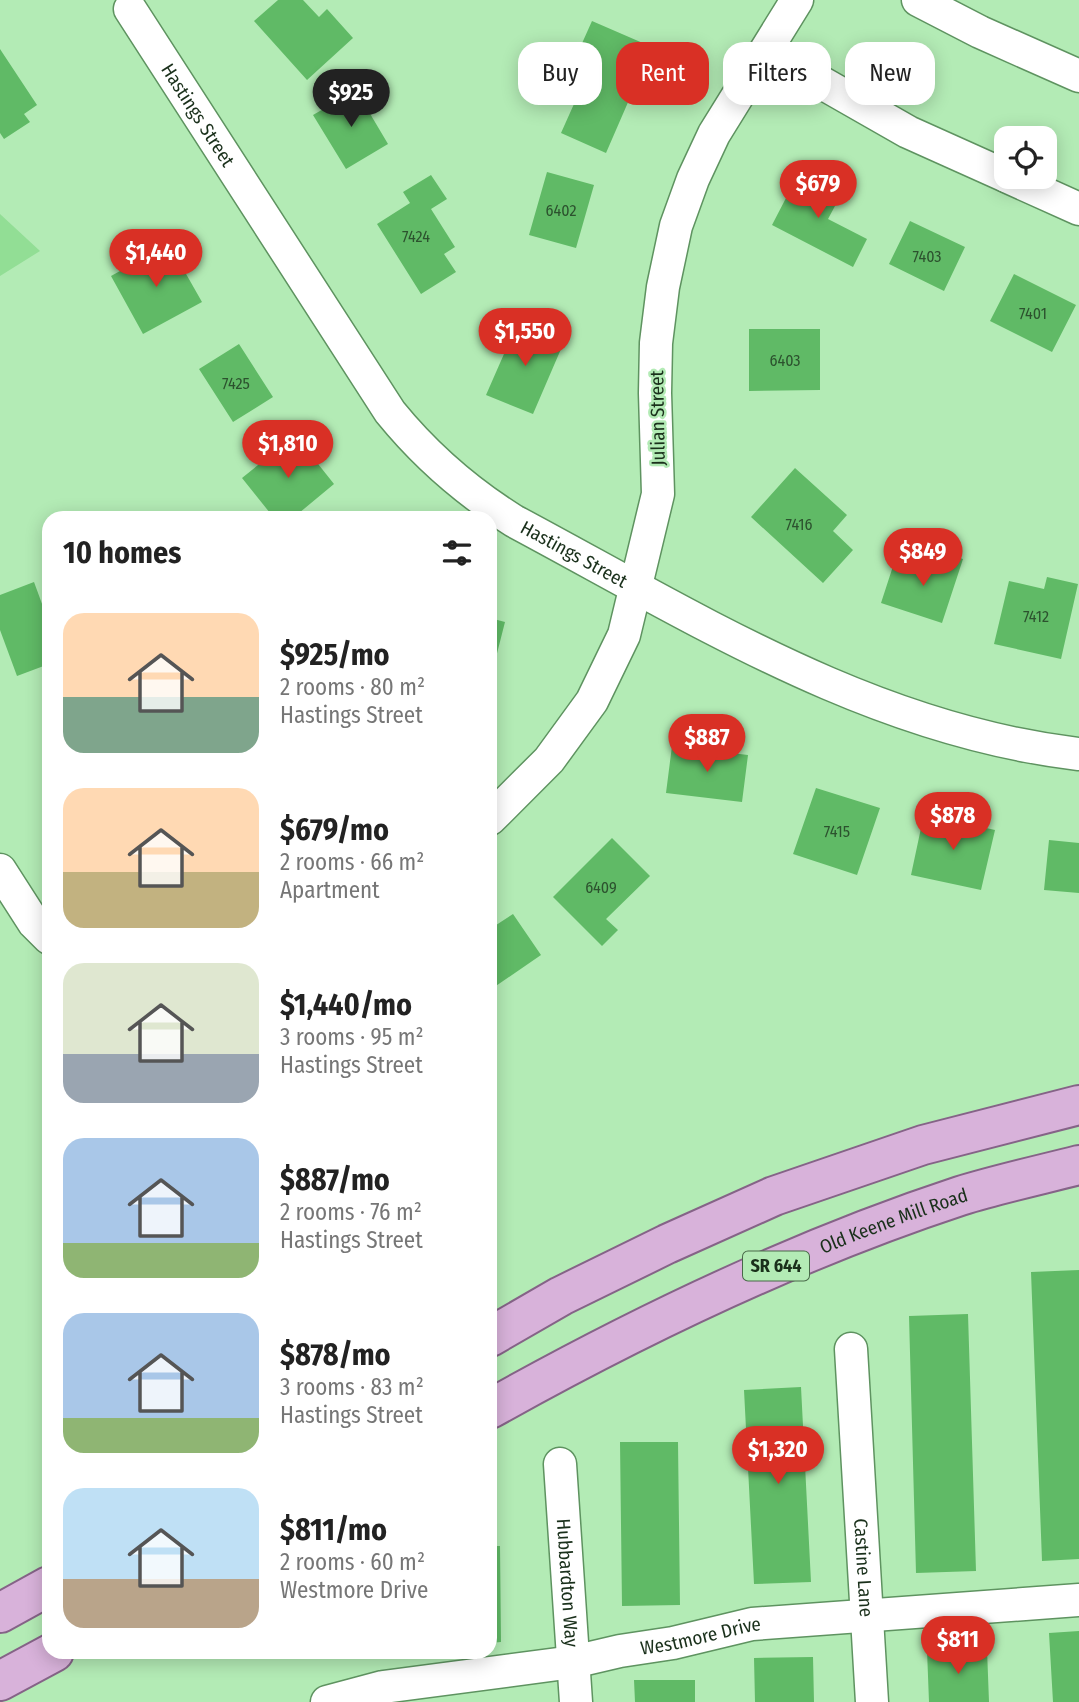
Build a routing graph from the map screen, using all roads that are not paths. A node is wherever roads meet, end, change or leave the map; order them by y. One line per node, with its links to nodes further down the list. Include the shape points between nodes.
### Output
1 (797, 0): 4 (street, Julian Street)
2 (918, 0): 5 (street)
3 (130, 9): 11 (street, Hastings Street, via 382,400 410,436 445,472 490,506)
4 (771, 42)
5 (1079, 76)
6 (831, 88): 8 (street, via 908,132)
7 (732, 105): 11 (street, Julian Street, via 692,179 663,286 655,393 659,494)
8 (994, 170)
9 (1035, 189): 10 (street)
10 (1079, 209)
11 (635, 586): 12 (street, Hastings Street, via 805,675 892,709 958,730); 13 (street, Julian Street, via 624,635 592,701 549,760)
12 (1079, 754)
13 (497, 813)
14 (0, 870): 15 (street)
15 (42, 931)
16 (1079, 1105): 18 (main road, via 923,1144 774,1196 631,1261)
17 (1079, 1165): 20 (main road, Old Keene Mill Road / SR 644, via 961,1196 794,1258 679,1310)
18 (497, 1332)
19 (851, 1349): 25 (street, Castine Lane)
20 (497, 1405)
21 (560, 1464): 27 (street, Hubbardton Way)
22 (42, 1590): 24 (main road)
23 (1079, 1600): 25 (street, Westmore Drive)
24 (0, 1613)
25 (866, 1614): 27 (street, Westmore Drive, via 752,1624); 31 (street, Castine Lane)
26 (42, 1658): 28 (main road)
27 (573, 1662): 29 (street, Westmore Drive, via 383,1687); 30 (street, Hubbardton Way)
28 (0, 1681)
29 (327, 1702)
30 (576, 1702)
31 (872, 1702)

